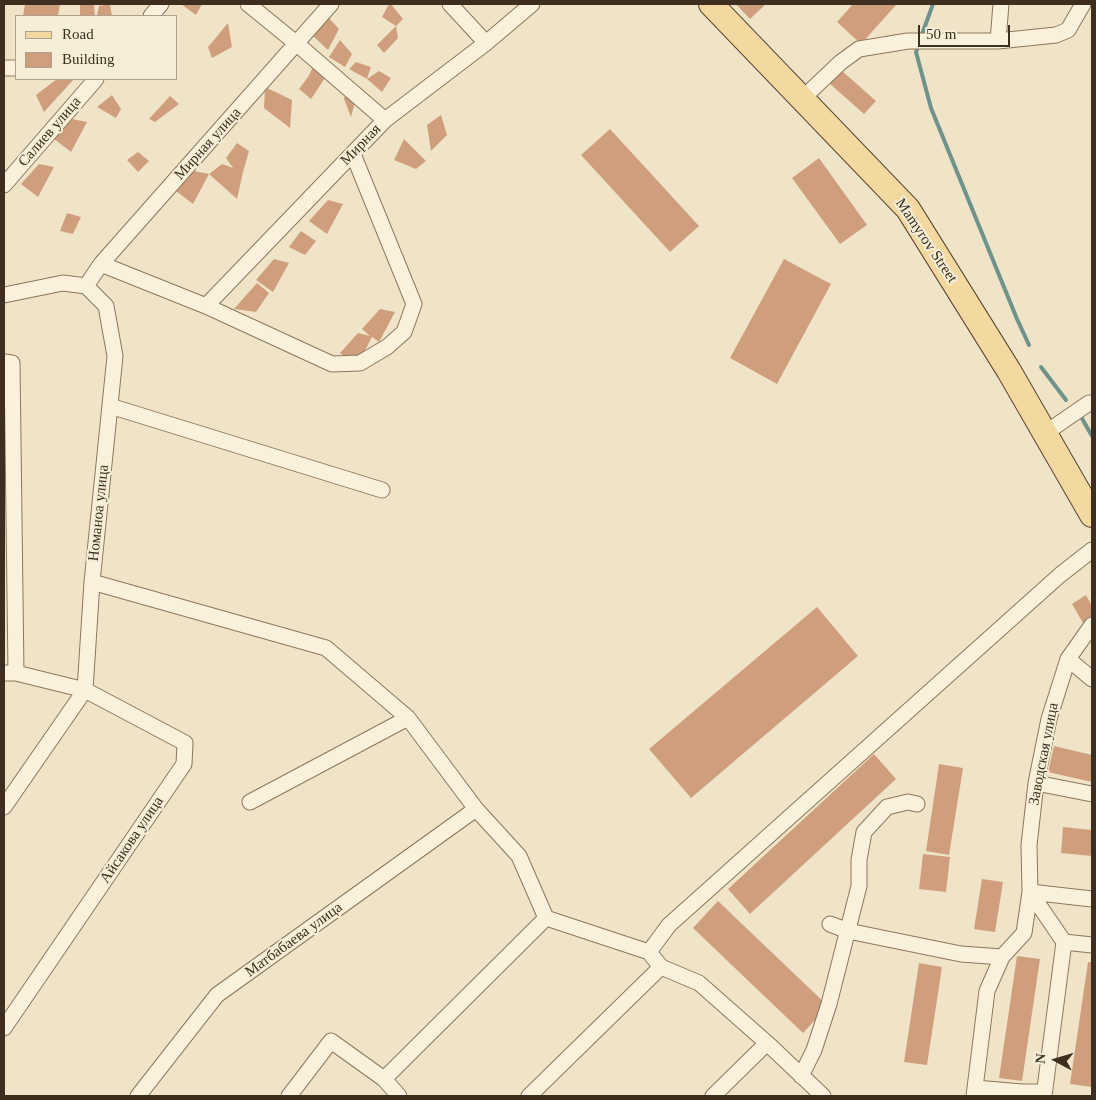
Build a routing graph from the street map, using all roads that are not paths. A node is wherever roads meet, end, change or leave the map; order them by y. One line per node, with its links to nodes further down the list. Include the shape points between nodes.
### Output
1 (161, 4): 9 (street)
2 (248, 4): 12 (street)
3 (331, 4): 12 (street, Мирная улица)
4 (450, 4): 11 (street)
5 (532, 4): 11 (street, Мирная)
6 (712, 4): 14 (main road, Mamyrov Street)
7 (1001, 4): 10 (street)
8 (1083, 4): 10 (street, via 1068,30 1056,35)
9 (152, 15)
10 (998, 41): 14 (street, via 908,41 859,50 841,62)
11 (486, 43): 15 (street, Мирная)
12 (297, 44): 15 (street); 18 (street, Мирная улица)
13 (95, 80): 17 (street, Салиев улица)
14 (803, 98): 25 (main road, Mamyrov Street, via 908,209 1009,371)
15 (385, 120): 16 (street, Мирная)
16 (353, 154): 21 (street, Мирная); 21 (street, via 414,304 404,332 387,348 360,363 332,364)
17 (4, 185)
18 (101, 264): 19 (street, Мирная улица); 21 (street)
19 (86, 286): 20 (street, via 63,283); 24 (street, Номаноа улица, via 106,306 115,356)
20 (4, 295)
21 (206, 306)
22 (4, 362): 32 (street, via 12,363)
23 (1092, 404): 25 (street)
24 (110, 406): 26 (street); 29 (street, Номаноа улица)
25 (1044, 434): 27 (main road, Mamyrov Street)
26 (382, 490)
27 (1092, 515)
28 (1092, 550): 49 (street, via 1060,575 669,925)
29 (92, 582): 34 (street, Номаноа улица); 35 (street, via 326,648)
30 (1092, 625): 31 (street, Заводская улица)
31 (1068, 659): 33 (street); 36 (street, Заводская улица, via 1049,718)
32 (10, 673): 34 (street)
33 (1092, 679)
34 (85, 690): 40 (street); 52 (street, Айсакова улица, via 185,742 184,764)
35 (408, 718): 38 (street); 41 (street)
36 (1036, 784): 37 (street); 42 (street, Заводская улица, via 1029,846)
37 (1092, 794)
38 (250, 802)
39 (917, 804): 46 (street, via 908,802 887,808 864,832 858,886)
40 (4, 807)
41 (476, 810): 44 (street, via 519,856); 58 (street, Матбабаева улица, via 217,995)
42 (1030, 892): 43 (street); 47 (street); 50 (street, Заводская улица, via 1024,933)
43 (1092, 899)
44 (546, 918): 49 (street); 55 (street)
45 (830, 924): 46 (street)
46 (848, 931): 50 (street, via 961,954); 54 (street, via 829,1004 814,1050)
47 (1064, 942): 48 (street); 57 (street)
48 (1092, 945)
49 (649, 952): 51 (street)
50 (1002, 957): 56 (street, Заводская улица, via 987,991)
51 (661, 967): 53 (street, via 699,983); 61 (street)
52 (4, 1028)
53 (767, 1043): 54 (street); 62 (street)
54 (801, 1076): 63 (street)
55 (384, 1079): 59 (street, via 332,1041); 60 (street)
56 (974, 1092): 57 (street)
57 (1044, 1094)
58 (138, 1096)
59 (289, 1096)
60 (399, 1096)
61 (528, 1096)
62 (713, 1096)
63 (823, 1096)

